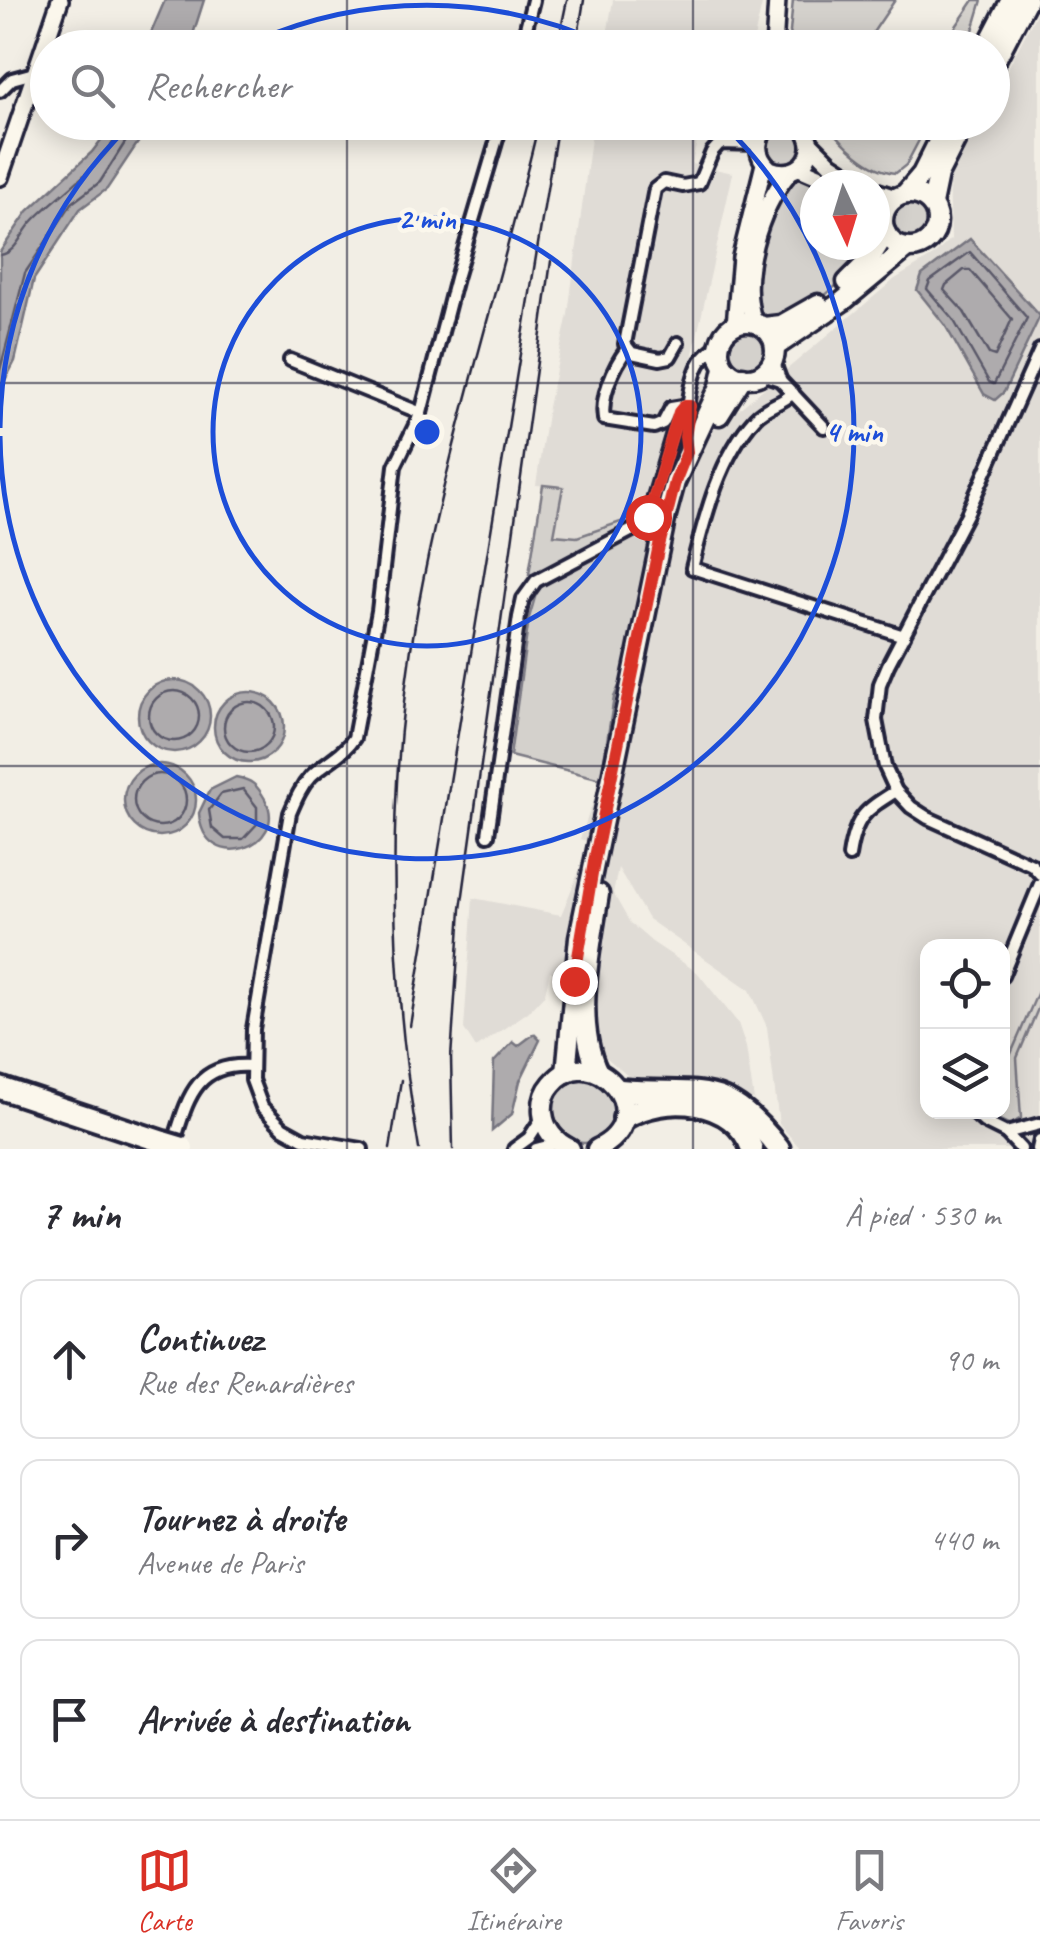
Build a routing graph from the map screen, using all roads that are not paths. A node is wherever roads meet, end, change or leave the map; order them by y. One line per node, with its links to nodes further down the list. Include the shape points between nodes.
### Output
1 (60, 0): 6 (main road)
2 (533, 0): 7 (street)
3 (777, 0): 8 (main road)
4 (1010, 0): 9 (main road)
5 (1028, 0): 10 (main road)
6 (49, 30)
7 (526, 30)
8 (775, 30)
9 (995, 30)
10 (1010, 34)
11 (30, 74): 13 (street)
12 (30, 85): 25 (main road)
13 (0, 91)
14 (497, 140): 44 (street)
15 (759, 140): 19 (main road)
16 (810, 140): 20 (main road)
17 (939, 140): 27 (main road, via 922,174)
18 (955, 140): 28 (main road)
19 (758, 144): 21 (main road); 36 (street, via 720,143 700,183 655,188)
20 (811, 144): 22 (main road); 23 (main road, via 809,158)
21 (764, 164): 23 (main road, via 775,172); 33 (main road, via 742,257)
22 (841, 170)
23 (795, 171): 24 (main road); 33 (main road, via 772,196 759,228)
24 (800, 173)
25 (0, 178)
26 (890, 194): 27 (main road)
27 (901, 196): 28 (main road); 29 (main road)
28 (932, 204): 31 (main road, via 934,234)
29 (890, 206)
30 (890, 238): 31 (main road)
31 (907, 248): 39 (main road)
32 (869, 260): 33 (main road, via 831,296 782,324)
33 (751, 325): 35 (main road, via 726,332); 39 (main road)
34 (678, 343): 36 (street, via 666,359)
35 (719, 344): 40 (main road); 43 (street, via 698,365)
36 (627, 349): 43 (street, via 602,406 604,418 654,427 672,408)
37 (1040, 350): 49 (street)
38 (290, 360): 44 (street)
39 (770, 360): 41 (main road); 42 (street)
40 (724, 368): 41 (main road); 46 (main road)
41 (742, 377): 57 (main road, via 680,501 629,742 590,961 587,1042)
42 (793, 392): 45 (street); 49 (street, via 756,415 734,448 692,568)
43 (687, 406): 46 (street); 51 (street, via 677,416 648,517 536,581 523,599)
44 (422, 413): 48 (street, via 395,466)
45 (824, 427)
46 (687, 452): 58 (main road, via 666,516 590,877)
47 (371, 557): 48 (street)
48 (384, 558): 56 (street, via 354,738 312,774 290,812)
49 (904, 636): 50 (street, via 880,684 877,706 878,736)
50 (896, 792): 52 (street, via 856,823); 53 (street, via 928,818)
51 (488, 835)
52 (849, 856)
53 (1040, 874)
54 (1040, 884): 55 (street)
55 (1010, 957)
56 (250, 1066): 69 (street, via 218,1068 202,1079); 72 (street, via 258,1099 283,1128 303,1139)
57 (598, 1072): 58 (main road); 60 (main road)
58 (566, 1073): 62 (main road, via 545,1096)
59 (0, 1088): 69 (highway)
60 (620, 1090): 63 (main road); 76 (highway, via 721,1096 746,1111)
61 (0, 1102): 71 (highway)
62 (543, 1117): 68 (main road); 73 (street)
63 (624, 1118): 70 (main road); 75 (highway, via 651,1106 703,1106 732,1118)
64 (984, 1119): 66 (street)
65 (1040, 1124): 66 (street)
66 (1006, 1133): 77 (street)
67 (1040, 1140): 78 (street)
68 (564, 1146): 74 (street)
69 (175, 1147)
70 (603, 1148)
71 (142, 1149)
72 (362, 1149)
73 (514, 1149)
74 (536, 1149)
75 (752, 1149)
76 (780, 1149)
77 (1020, 1149)
78 (1038, 1149)

